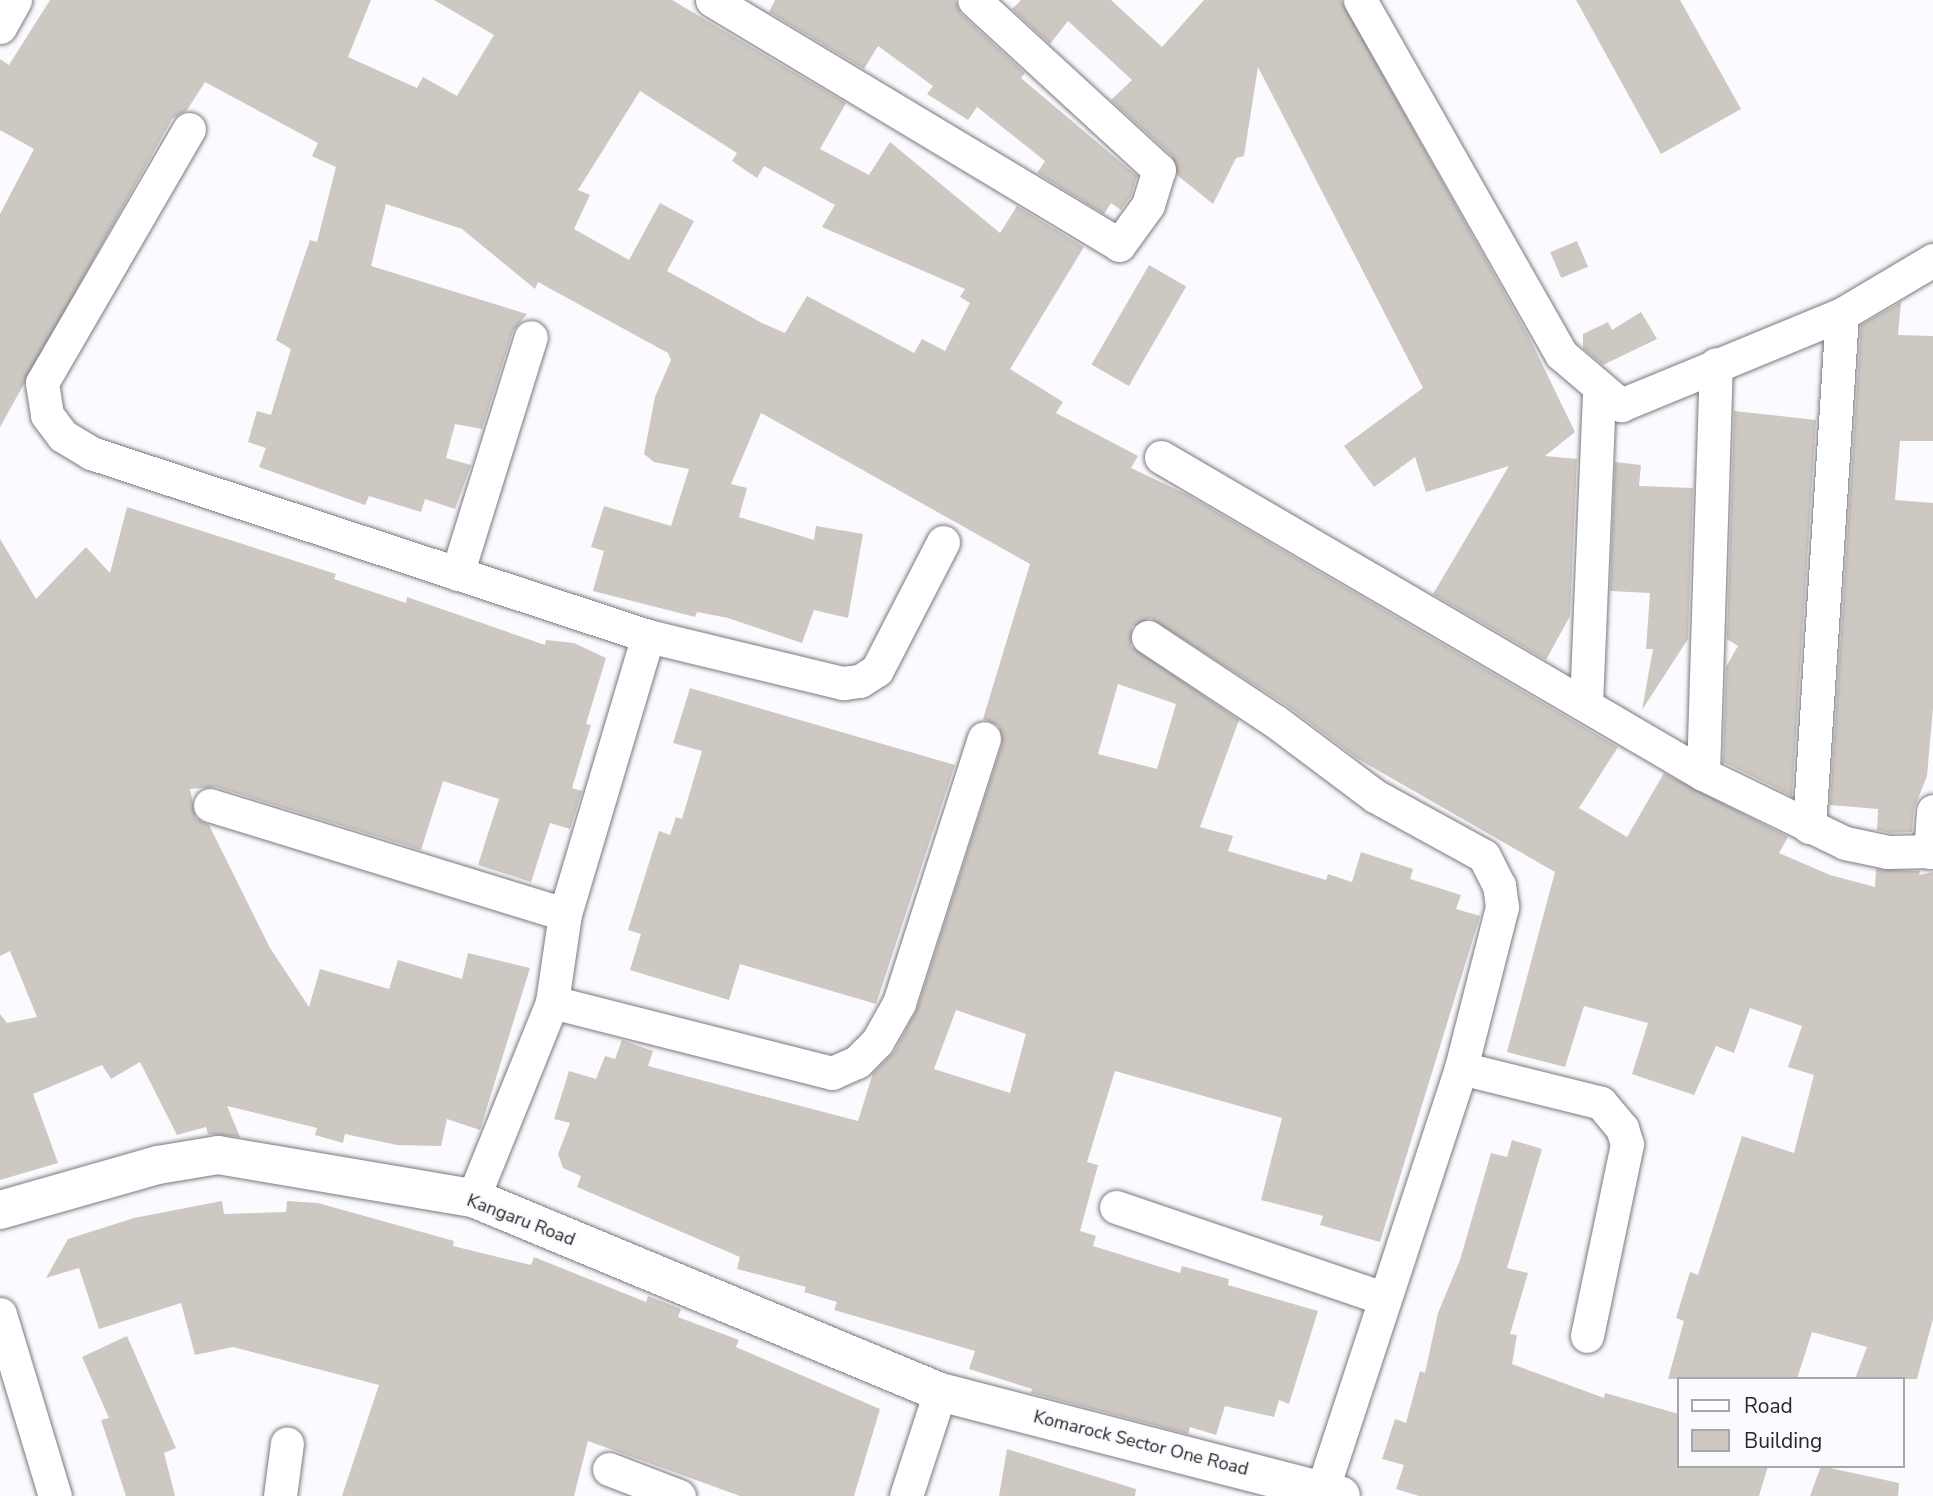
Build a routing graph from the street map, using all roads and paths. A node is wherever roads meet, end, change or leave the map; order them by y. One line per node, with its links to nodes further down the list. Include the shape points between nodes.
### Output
1 (15, 0): 5 (street)
2 (712, 0): 3 (street, via 1119,245 1148,205 1159,170)
3 (974, 0)
4 (1360, 0): 11 (street, via 1561,354)
5 (0, 27)
6 (189, 129): 14 (street, via 42,383 47,415 63,436 91,453)
7 (1933, 260): 8 (street)
8 (1842, 314): 10 (street); 22 (street)
9 (531, 337): 14 (street)
10 (1716, 364): 11 (street, via 1621,405); 19 (street)
11 (1599, 390): 17 (street)
12 (1161, 457): 17 (street)
13 (943, 542): 15 (street, via 877,670 860,681 843,683)
14 (457, 574): 15 (street)
15 (648, 636): 24 (street)
16 (1148, 637): 26 (street, via 1275,721 1375,796 1484,856 1499,885 1502,906)
17 (1586, 704): 19 (street)
18 (984, 738): 25 (street, via 899,1003 890,1024 857,1062 832,1073)
19 (1703, 774): 22 (street)
20 (210, 805): 24 (street)
21 (1933, 811): 23 (street)
22 (1809, 827): 23 (street, via 1888,852)
23 (1931, 852)
24 (565, 914): 25 (street)
25 (552, 1002): 27 (street)
26 (1461, 1068): 30 (street); 32 (street, via 1601,1103 1622,1128 1627,1144)
27 (473, 1198): 29 (main road, Kangaru Road, via 218,1156 158,1165); 33 (main road, Kangaru Road)
28 (1116, 1207): 30 (street)
29 (0, 1210)
30 (1384, 1298): 36 (street)
31 (0, 1314): 37 (street)
32 (1587, 1336)
33 (940, 1392): 36 (main road, Komarock Sector One Road); 40 (street)
34 (287, 1443): 38 (street)
35 (609, 1469): 39 (street)
36 (1332, 1493)
37 (55, 1496)
38 (280, 1496)
39 (679, 1496)
40 (906, 1496)

